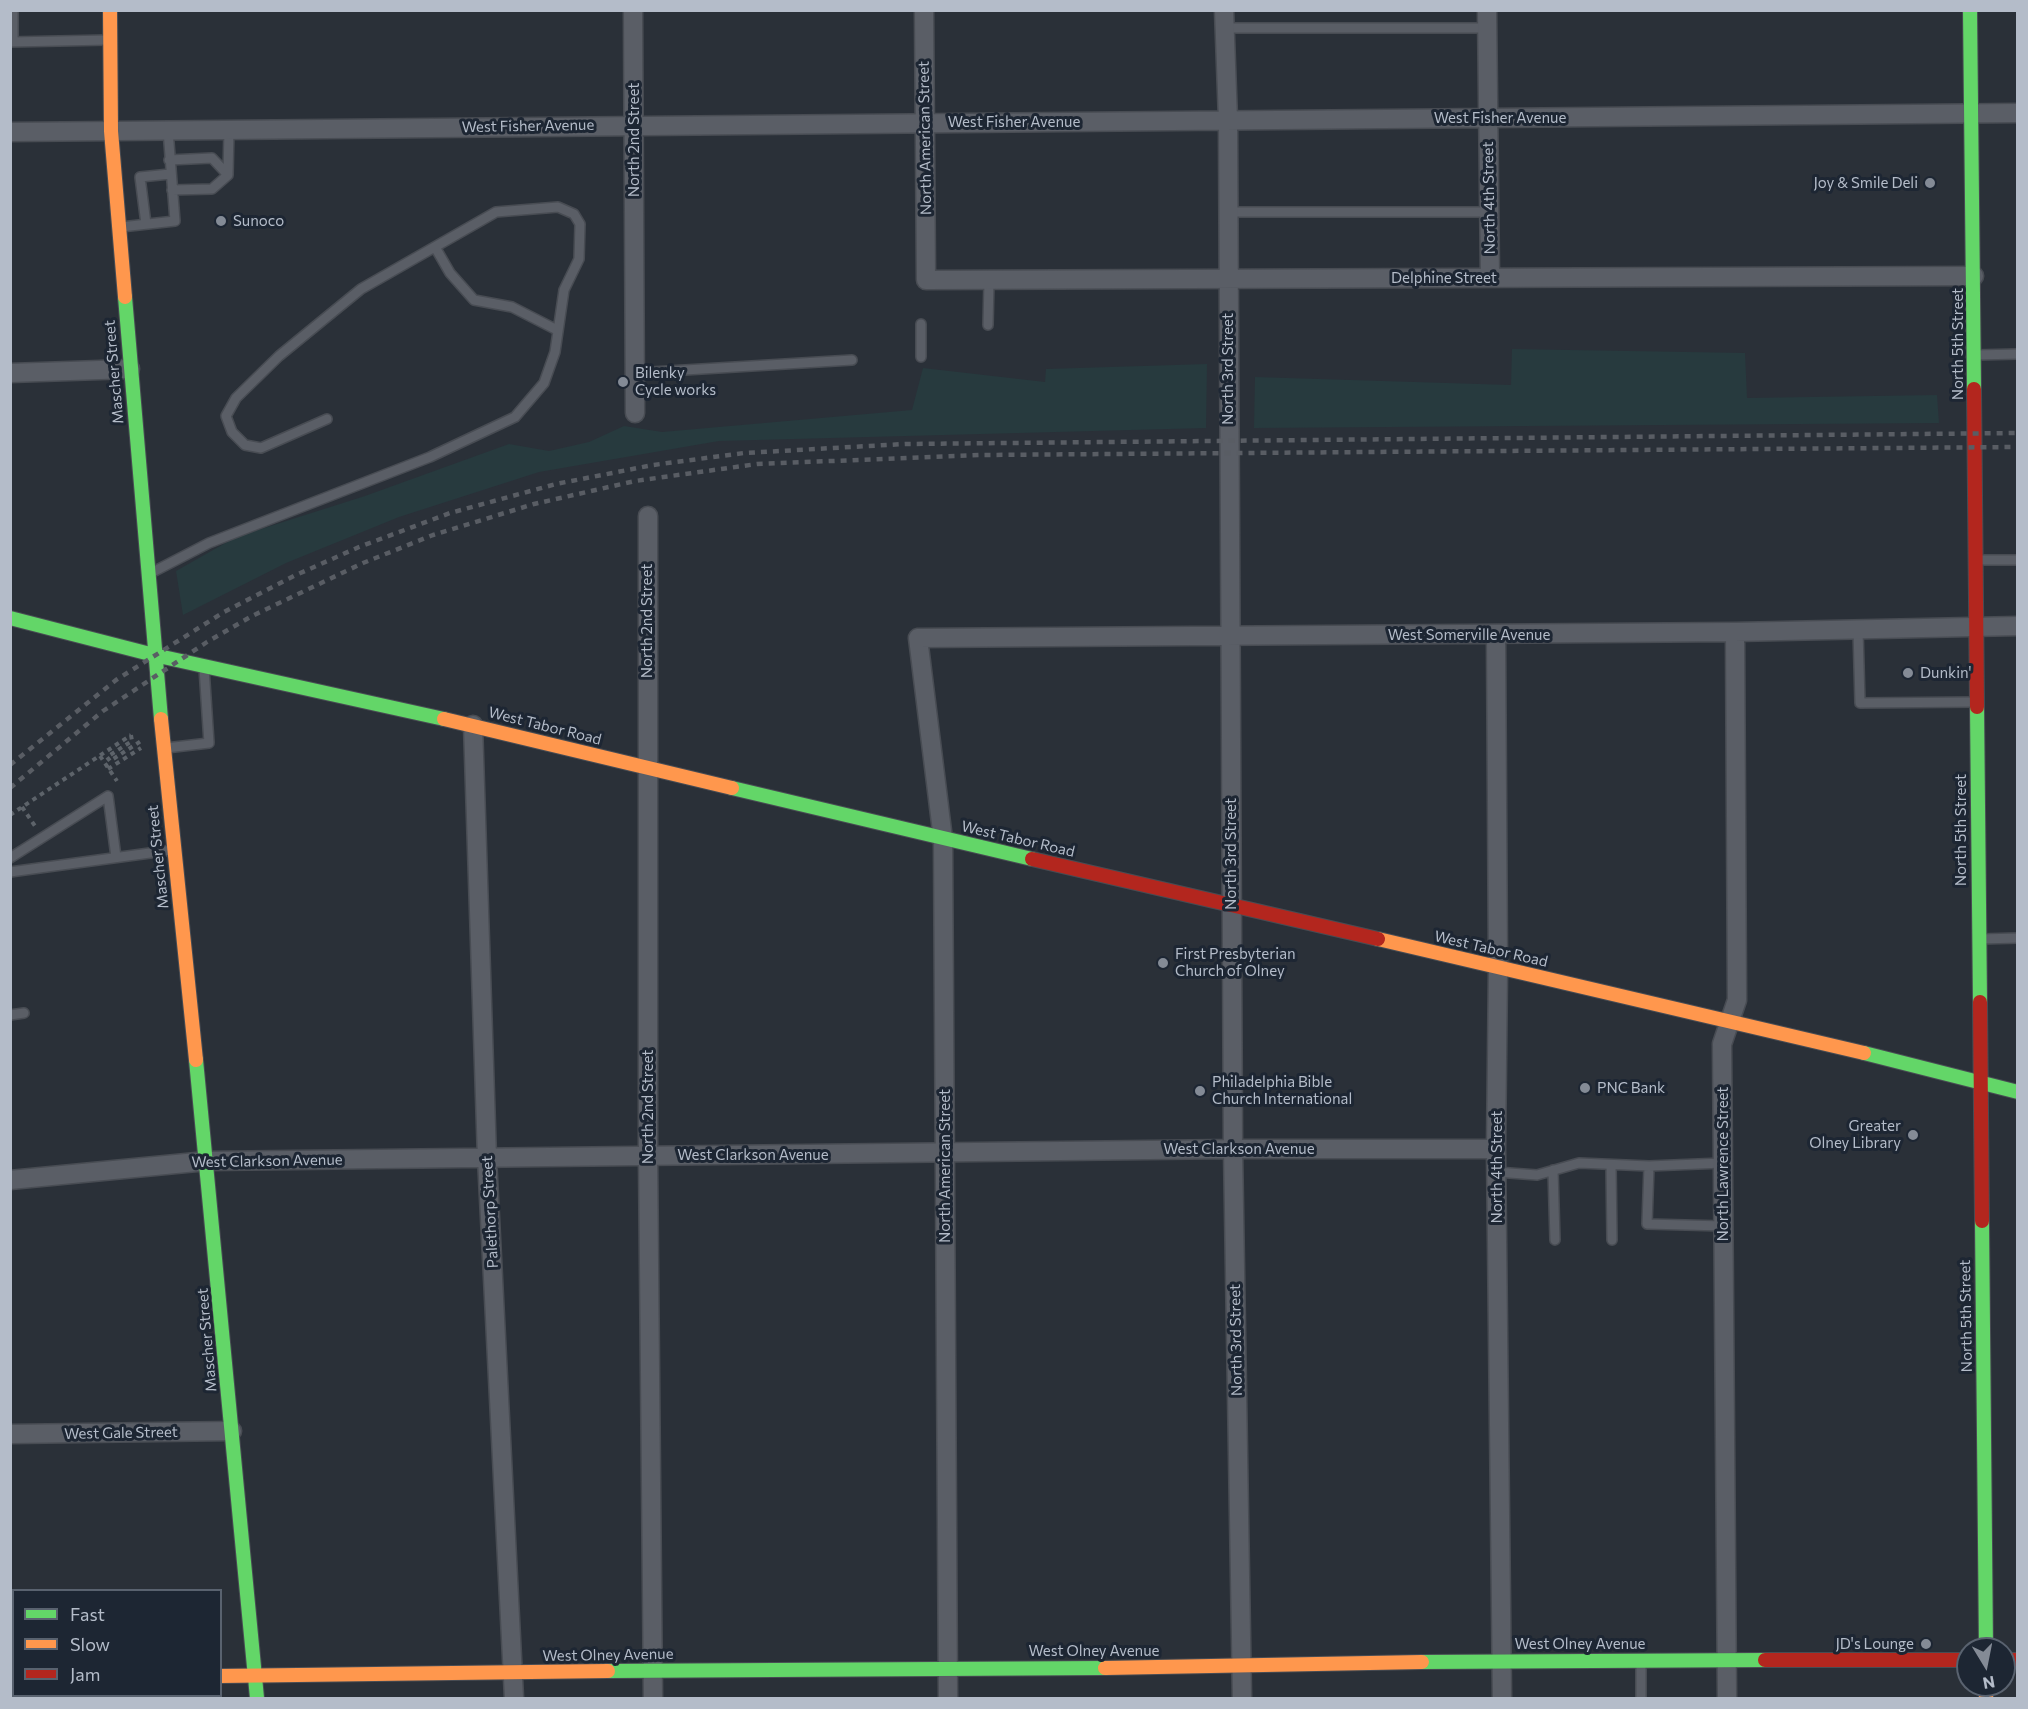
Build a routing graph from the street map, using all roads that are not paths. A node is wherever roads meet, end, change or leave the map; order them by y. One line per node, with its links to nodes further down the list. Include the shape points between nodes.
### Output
1 (13, 10): 9 (lane)
2 (110, 10): 8 (street, Mascher Street)
3 (633, 10): 15 (street, North 2nd Street)
4 (924, 10): 14 (street, North American Street)
5 (1970, 10): 11 (street, North 5th Street)
6 (1224, 19): 7 (lane); 13 (street, North 3rd Street)
7 (1487, 19): 12 (street, North 4th Street)
8 (110, 40): 9 (lane); 18 (street, Mascher Street)
9 (12, 42)
10 (2018, 113): 11 (street, West Fisher Avenue)
11 (1972, 114): 12 (street, West Fisher Avenue); 31 (street, North 5th Street)
12 (1488, 118): 13 (street, West Fisher Avenue); 26 (street, North 4th Street)
13 (1228, 120): 14 (street, West Fisher Avenue); 25 (street, North 3rd Street)
14 (926, 123): 15 (street, West Fisher Avenue); 30 (street, North American Street)
15 (634, 125): 16 (street, West Fisher Avenue); 44 (street, North 2nd Street)
16 (229, 129): 17 (street, West Fisher Avenue); 22 (lane)
17 (168, 130): 18 (street, West Fisher Avenue); 20 (lane)
18 (111, 131): 19 (street, West Fisher Avenue); 23 (street, Mascher Street)
19 (10, 132)
20 (169, 160): 21 (lane); 22 (lane, via 212,158)
21 (170, 174): 23 (lane); 24 (lane)
22 (228, 176): 24 (lane, via 212,189)
23 (128, 178): 27 (lane); 28 (street, Mascher Street)
24 (172, 190): 27 (lane, via 175,221)
25 (1228, 212): 26 (lane); 33 (street, North 3rd Street)
26 (1489, 212): 32 (street, North 4th Street)
27 (146, 224): 28 (lane)
28 (119, 228): 42 (street, Mascher Street)
29 (435, 247): 37 (lane, via 450,273 474,300 512,307); 37 (lane, via 496,212 558,207 574,214 580,224 579,259 564,290); 46 (lane, via 361,289 279,356 236,398 226,416 232,432 245,445 261,448)
30 (926, 266): 34 (street, Delphine Street, via 926,280)
31 (1974, 276): 32 (street, Delphine Street); 39 (street, North 5th Street)
32 (1490, 278): 33 (street, Delphine Street)
33 (1229, 280): 34 (street, Delphine Street); 57 (street, North 3rd Street)
34 (989, 281): 36 (lane)
35 (921, 324): 40 (lane)
36 (988, 326)
37 (557, 330): 50 (lane, via 555,352 544,383 515,417 430,457 208,543)
38 (2018, 354): 39 (lane)
39 (1974, 355): 48 (street, North 5th Street)
40 (921, 357)
41 (852, 360): 44 (lane)
42 (130, 369): 43 (street); 50 (street, Mascher Street)
43 (10, 372)
44 (635, 373): 45 (street, North 2nd Street)
45 (635, 413)
46 (327, 419)
47 (648, 516): 64 (street, North 2nd Street)
48 (1975, 560): 49 (lane); 53 (street, North 5th Street)
49 (2018, 560)
50 (147, 576): 59 (street, Mascher Street)
51 (10, 618): 59 (street, West Tabor Road)
52 (2018, 626): 53 (street, West Somerville Avenue)
53 (1977, 628): 54 (street, West Somerville Avenue); 61 (street, North 5th Street)
54 (1858, 630): 55 (street, West Somerville Avenue); 61 (lane, via 1860,703)
55 (1735, 632): 56 (street, West Somerville Avenue); 76 (street, North Lawrence Street, via 1737,1000)
56 (1496, 635): 57 (street, West Somerville Avenue); 73 (street, North 4th Street)
57 (1230, 636): 58 (street, West Somerville Avenue); 70 (street, North 3rd Street)
58 (921, 638): 65 (street, North American Street)
59 (154, 655): 60 (street, West Tabor Road); 63 (street, Mascher Street)
60 (204, 666): 62 (street, West Tabor Road); 63 (lane, via 209,742)
61 (1977, 702): 72 (street, North 5th Street)
62 (473, 726): 64 (street, West Tabor Road); 83 (street, Palethorp Street)
63 (163, 748): 66 (street, Mascher Street)
64 (646, 768): 65 (street, West Tabor Road); 82 (street, North 2nd Street)
65 (944, 839): 70 (street, West Tabor Road); 81 (street, North American Street)
66 (174, 849): 67 (lane); 84 (street, Mascher Street)
67 (116, 857): 68 (lane, via 108,796); 69 (lane)
68 (10, 858)
69 (10, 872)
70 (1231, 904): 73 (street, West Tabor Road); 79 (street, North 3rd Street)
71 (2018, 938): 72 (lane)
72 (1978, 939): 77 (street, North 5th Street)
73 (1498, 968): 76 (street, West Tabor Road); 80 (street, North 4th Street)
74 (24, 1013): 75 (lane)
75 (10, 1015)
76 (1731, 1020): 77 (street, West Tabor Road); 85 (street, North Lawrence Street, via 1722,1044)
77 (1980, 1083): 78 (street, West Tabor Road); 96 (street, North 5th Street)
78 (2018, 1092)
79 (1233, 1149): 80 (street, West Clarkson Avenue); 81 (street, West Clarkson Avenue); 101 (street, North 3rd Street)
80 (1496, 1149): 89 (street, North 4th Street)
81 (945, 1153): 82 (street, West Clarkson Avenue); 102 (street, North American Street)
82 (648, 1155): 83 (street, West Clarkson Avenue); 103 (street, North 2nd Street)
83 (487, 1158): 84 (street, West Clarkson Avenue); 104 (street, Palethorp Street)
84 (207, 1161): 90 (street, West Clarkson Avenue); 94 (street, Mascher Street)
85 (1723, 1163): 87 (lane); 91 (street, North Lawrence Street)
86 (1611, 1164): 87 (lane); 88 (lane, via 1579,1163); 93 (lane)
87 (1649, 1166): 91 (lane, via 1647,1224)
88 (1553, 1170): 89 (lane, via 1537,1175); 92 (lane)
89 (1496, 1172): 97 (street, North 4th Street)
90 (10, 1180)
91 (1724, 1226): 99 (street, North Lawrence Street)
92 (1555, 1240)
93 (1612, 1240)
94 (232, 1431): 95 (street, West Gale Street); 106 (street, Mascher Street)
95 (10, 1434)
96 (1986, 1637)
97 (1502, 1660): 98 (street, West Olney Avenue); 101 (street, West Olney Avenue); 112 (street, North 4th Street)
98 (1641, 1660): 99 (street, West Olney Avenue); 113 (lane)
99 (1727, 1660): 100 (street, West Olney Avenue); 114 (street, North Lawrence Street)
100 (1956, 1660)
101 (1241, 1667): 102 (street, West Olney Avenue); 111 (street, North 3rd Street)
102 (948, 1668): 103 (street, West Olney Avenue); 110 (street, North American Street)
103 (653, 1670): 104 (street, West Olney Avenue); 109 (street, North 2nd Street)
104 (513, 1673): 106 (street, West Olney Avenue); 108 (street, Palethorp Street)
105 (222, 1676): 106 (street, West Olney Avenue)
106 (255, 1676): 107 (street, Mascher Street)
107 (257, 1698)
108 (513, 1698)
109 (653, 1698)
110 (948, 1698)
111 (1242, 1698)
112 (1502, 1698)
113 (1641, 1698)
114 (1727, 1698)

